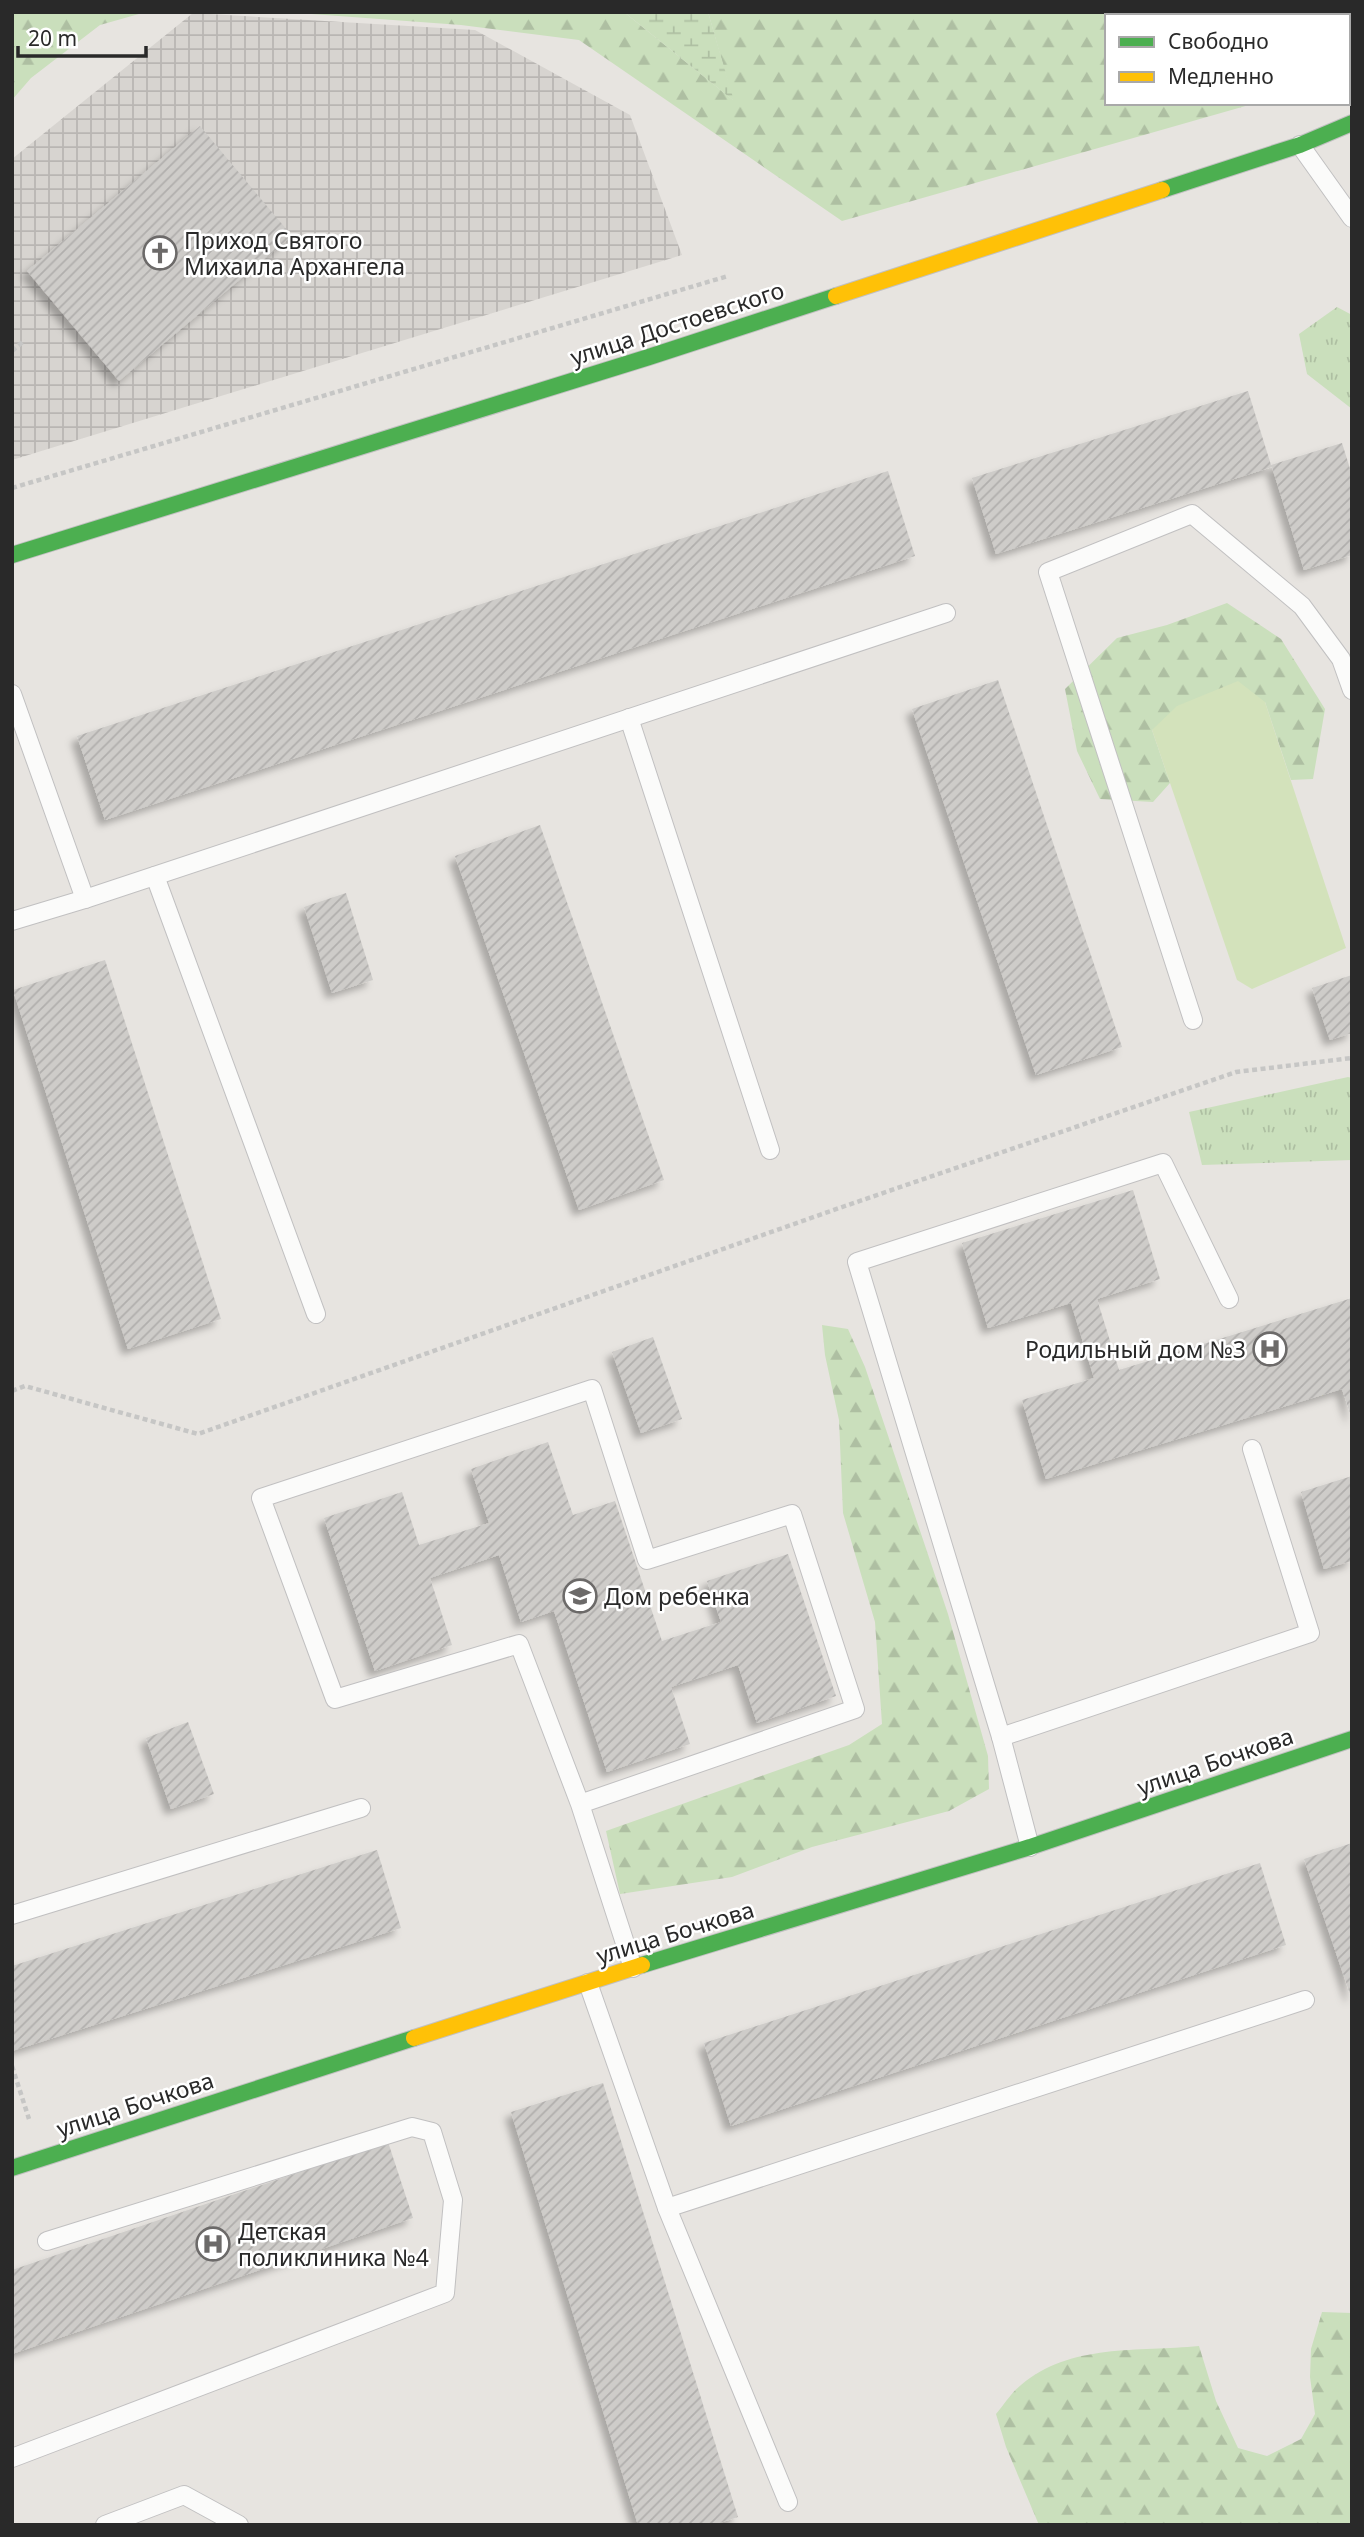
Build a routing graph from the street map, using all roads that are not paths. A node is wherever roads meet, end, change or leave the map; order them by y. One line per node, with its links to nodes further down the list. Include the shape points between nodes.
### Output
1 (1352, 123): 2 (street, улица Достоевского)
2 (1300, 145): 3 (lane); 4 (street, улица Достоевского, via 649,357)
3 (1352, 218)
4 (12, 555)
5 (946, 613): 8 (lane)
6 (1352, 690): 12 (lane, via 1341,659 1302,606 1192,514 1048,572)
7 (12, 694): 10 (lane)
8 (629, 718): 9 (lane); 13 (lane)
9 (155, 876): 10 (lane); 15 (lane)
10 (85, 899): 11 (lane)
11 (12, 922)
12 (1193, 1020)
13 (769, 1150)
14 (1229, 1299): 17 (lane, via 1163,1163 857,1262)
15 (316, 1314)
16 (1252, 1449): 17 (lane, via 1310,1633)
17 (1001, 1737): 21 (lane)
18 (1352, 1739): 21 (street, улица Бочкова)
19 (580, 1804): 19 (lane, via 855,1709 792,1514 647,1560 592,1389 261,1498 335,1699 519,1644); 23 (lane)
20 (361, 1808): 22 (lane)
21 (1030, 1847): 23 (street, улица Бочкова)
22 (12, 1914)
23 (633, 1968): 24 (street, улица Бочкова)
24 (588, 1983): 26 (street, улица Бочкова); 27 (lane)
25 (1305, 2000): 27 (lane)
26 (12, 2168)
27 (667, 2208): 30 (lane)
28 (47, 2241): 29 (lane, via 412,2127 432,2132 453,2200 445,2293)
29 (13, 2457)
30 (788, 2502)
31 (105, 2525): 32 (lane, via 184,2495)
32 (239, 2525)

